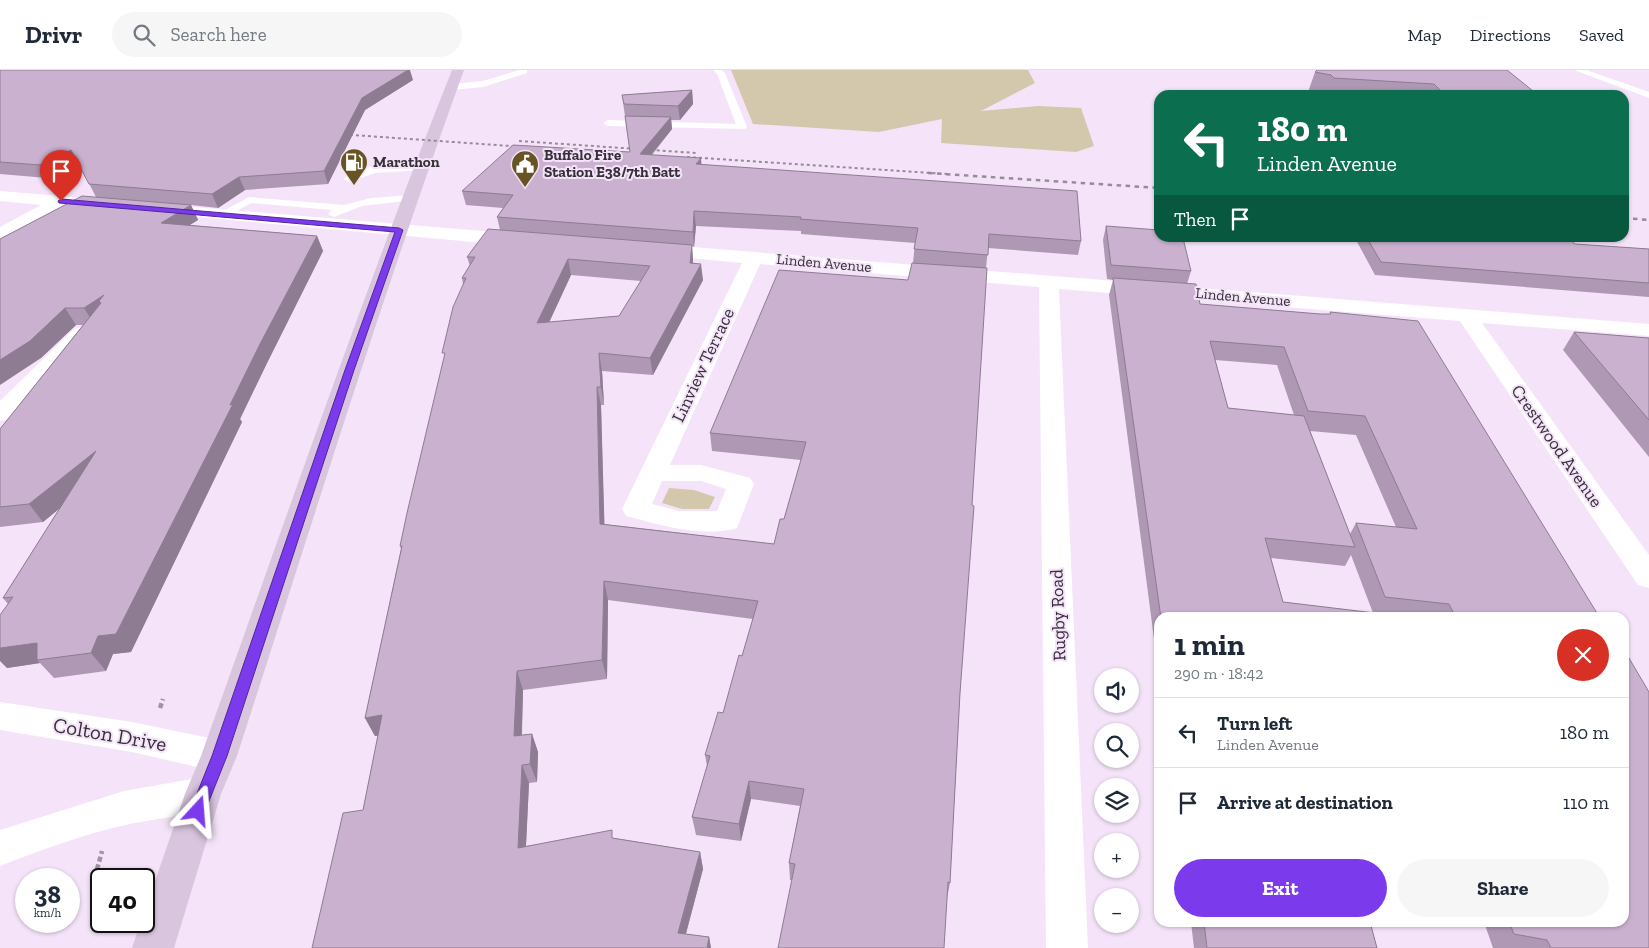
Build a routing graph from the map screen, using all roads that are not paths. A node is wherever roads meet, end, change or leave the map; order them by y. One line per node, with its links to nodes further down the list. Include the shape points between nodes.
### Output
1 (458, 70): 5 (street)
2 (523, 70): 5 (lane, via 522,73 483,84)
3 (717, 70): 7 (lane, via 742,126)
4 (1578, 70): 6 (lane)
5 (452, 87): 8 (street)
6 (1645, 93)
7 (608, 123)
8 (421, 167): 9 (lane, via 374,170); 11 (street)
9 (357, 177)
10 (0, 196): 12 (street)
11 (410, 198): 13 (lane); 16 (street)
12 (61, 201): 14 (street); 17 (street)
13 (348, 201): 14 (lane, via 249,200); 15 (lane)
14 (222, 215): 15 (street)
15 (321, 223): 16 (street)
16 (399, 230): 18 (street); 29 (street)
17 (0, 234)
18 (534, 241)
19 (634, 248): 20 (street, Linden Avenue)
20 (754, 258): 21 (street, Linden Avenue); 26 (street, Linview Terrace)
21 (1049, 281): 22 (street, Linden Avenue); 33 (street, Rugby Road)
22 (1466, 315): 23 (street, Linden Avenue); 27 (street, Crestwood Avenue)
23 (1649, 330)
24 (84, 331): 25 (street)
25 (0, 414)
26 (654, 472)
27 (1649, 577)
28 (0, 716): 29 (street, Colton Drive, via 132,737)
29 (219, 756): 30 (street)
30 (203, 794): 31 (street, via 124,808); 32 (street)
31 (0, 848)
32 (153, 948)
33 (1067, 948)

